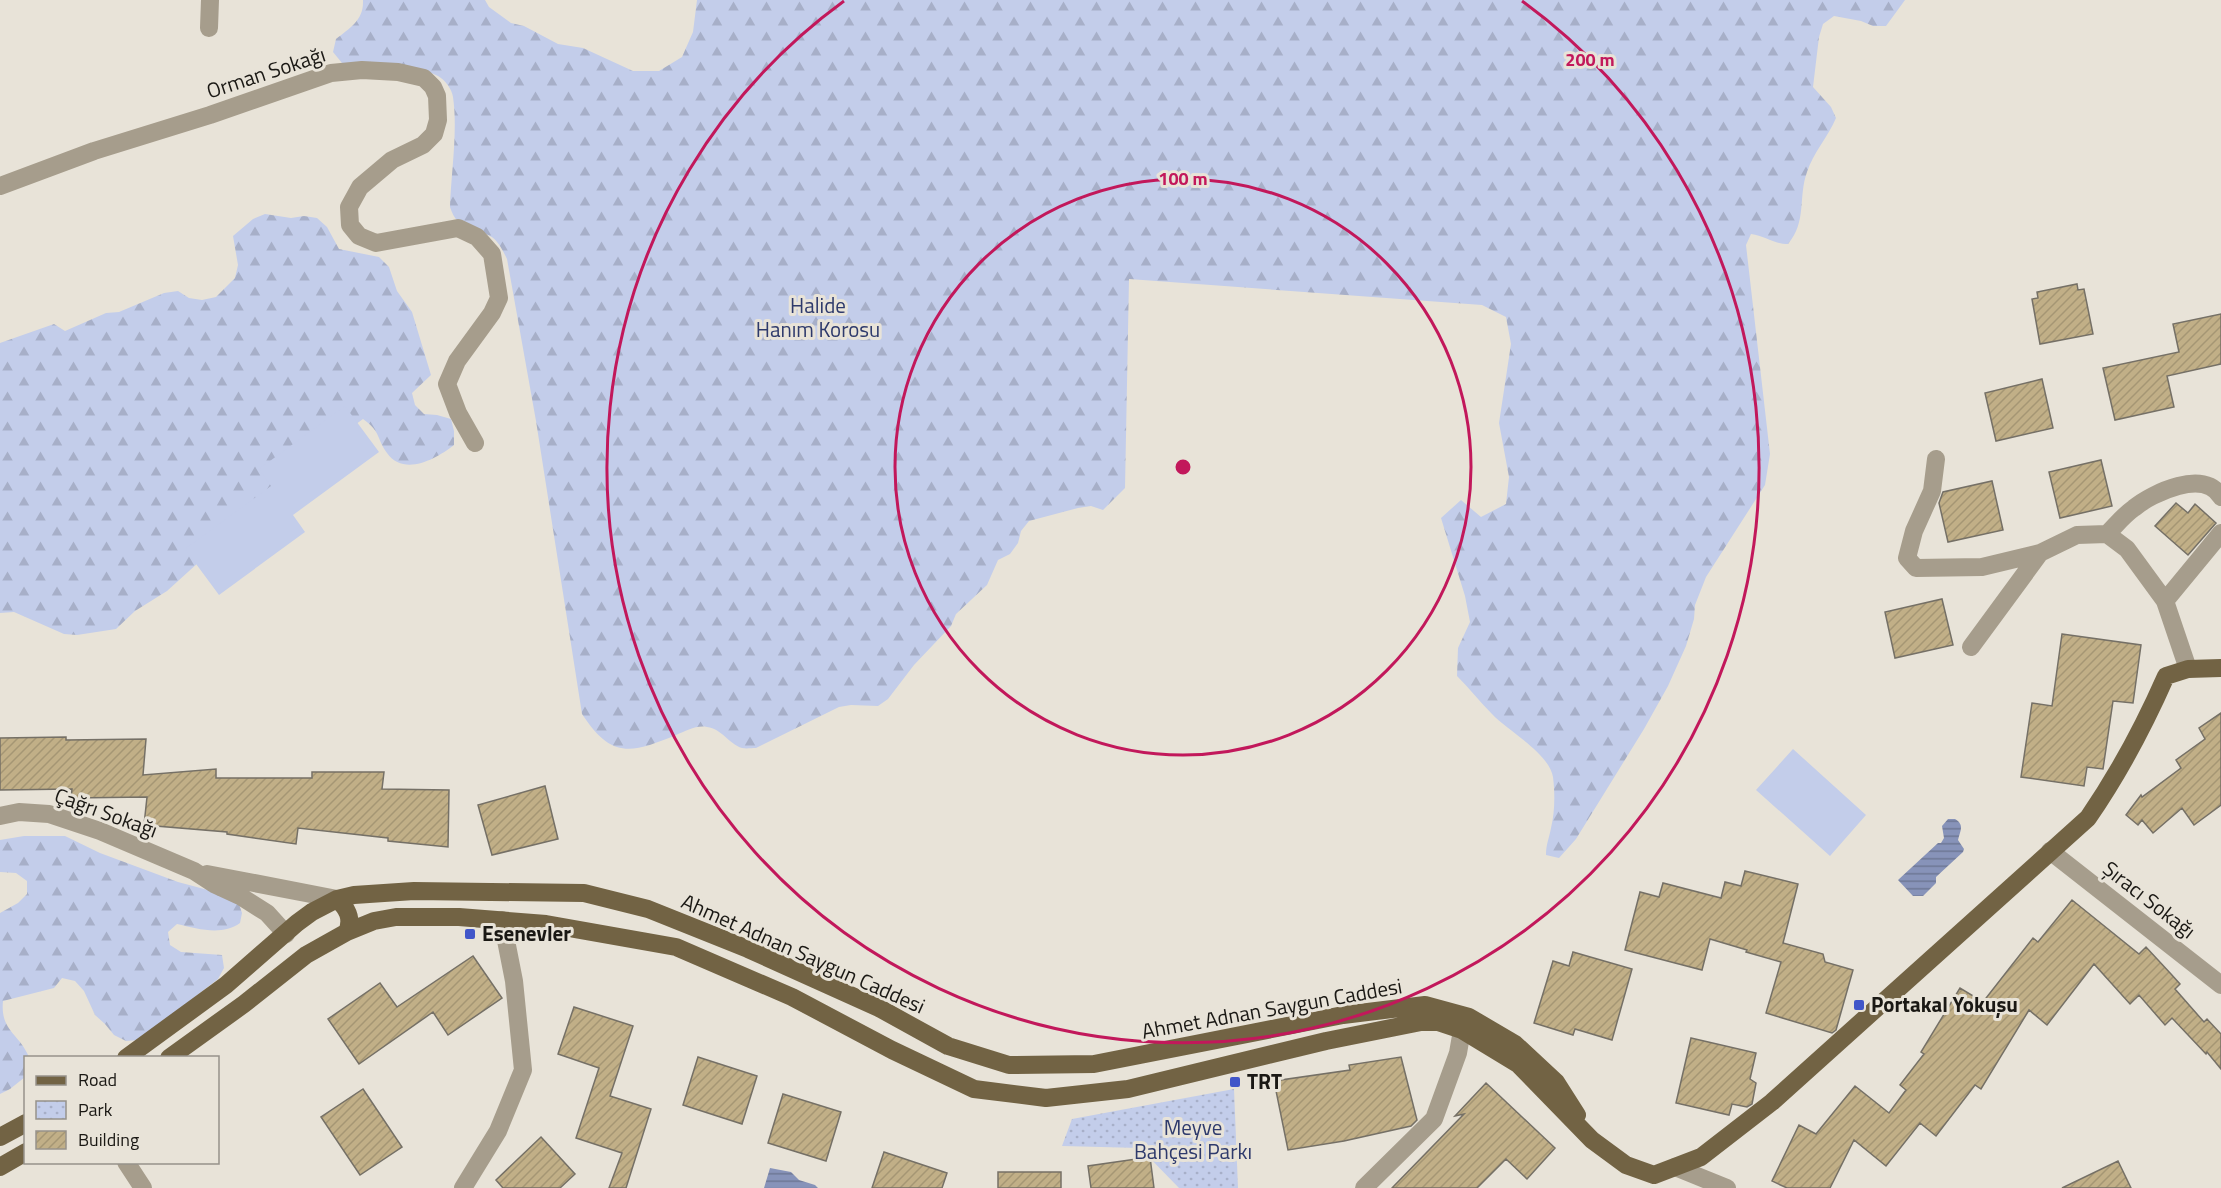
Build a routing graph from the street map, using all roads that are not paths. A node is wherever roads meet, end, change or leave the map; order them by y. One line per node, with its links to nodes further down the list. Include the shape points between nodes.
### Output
1 (210, 0): 2 (street)
2 (208, 28)
3 (0, 186): 4 (street, Orman Sokağı, via 331,73 362,70 424,78 437,96 434,134 423,145 392,160 360,187 349,207 350,225 359,236 376,243 458,228 477,237 492,254 499,298 457,361 447,384)
4 (475, 443)
5 (1936, 459): 9 (street, via 1932,490 1907,558 1916,568 1982,567)
6 (2221, 497): 8 (street, via 2204,483 2180,485 2155,494 2134,508)
7 (2221, 533): 10 (street)
8 (2107, 534): 9 (street, via 2077,535); 10 (street, via 2127,549)
9 (2040, 553): 11 (street)
10 (2165, 601): 13 (street)
11 (1971, 647)
12 (2221, 668): 13 (main road)
13 (2188, 669): 15 (main road, via 2166,676 2110,785 2088,818)
14 (0, 816): 16 (street, Çağrı Sokağı, via 19,812 49,814)
15 (2050, 851): 22 (street, Şıracı Sokağı); 32 (main road, via 1772,1102 1701,1157)
16 (194, 871): 17 (street, Çağrı Sokağı); 20 (street, Çağrı Sokağı, via 257,906)
17 (337, 899): 19 (main road, via 349,915); 20 (main road, Ahmet Adnan Saygun Caddesi, via 312,912); 28 (main road, Ahmet Adnan Saygun Caddesi, via 414,891 584,893 648,909 748,948 879,1008 948,1046 1009,1065 1094,1064 1343,1015 1425,1005 1469,1017 1515,1044 1556,1082)
18 (502, 920): 19 (main road, Ahmet Adnan Saygun Caddesi, via 396,917); 23 (main road, Ahmet Adnan Saygun Caddesi, via 676,947 792,997 974,1089 1046,1098 1128,1089 1421,1022 1438,1022); 35 (street, via 514,981 523,1070 498,1131)
19 (347, 932): 21 (main road, Ahmet Adnan Saygun Caddesi)
20 (286, 934): 21 (main road, via 297,952); 24 (main road, Ahmet Adnan Saygun Caddesi, via 226,986)
21 (306, 956): 25 (main road, Ahmet Adnan Saygun Caddesi)
22 (2221, 985)
23 (1462, 1030): 28 (main road, Ahmet Adnan Saygun Caddesi, via 1518,1064); 36 (street, via 1458,1053 1434,1119)
24 (129, 1056)
25 (172, 1056)
26 (24, 1124): 27 (main road)
27 (0, 1137)
28 (1592, 1140): 33 (main road)
29 (24, 1153): 31 (main road)
30 (127, 1164): 34 (street)
31 (0, 1167)
32 (1675, 1167): 33 (main road); 37 (street)
33 (1651, 1181)
34 (143, 1188)
35 (463, 1188)
36 (1364, 1188)
37 (1727, 1188)

